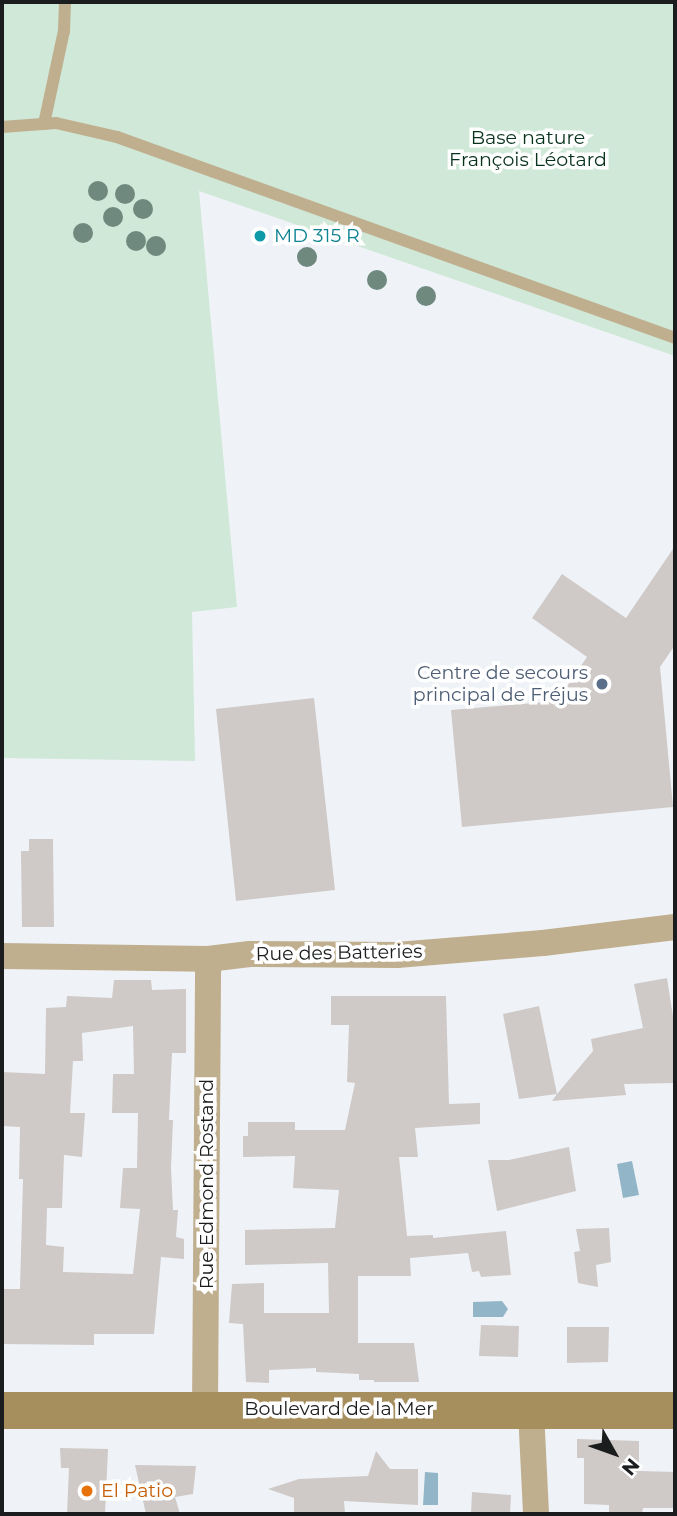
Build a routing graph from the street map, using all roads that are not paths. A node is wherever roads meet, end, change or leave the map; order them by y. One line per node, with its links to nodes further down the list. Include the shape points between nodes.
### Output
1 (65, 2): 2 (lane, via 64,31)
2 (44, 124): 3 (lane); 4 (lane, via 117,137)
3 (2, 127)
4 (675, 338)
5 (675, 927): 7 (street, Rue des Batteries, via 397,955 250,954)
6 (2, 956): 7 (street, Rue des Batteries)
7 (208, 959): 8 (street, Rue Edmond Rostand)
8 (205, 1409): 9 (street, Boulevard de la Mer); 11 (street, Boulevard de la Mer)
9 (2, 1410)
10 (675, 1410): 11 (street, Boulevard de la Mer)
11 (531, 1411): 12 (street)
12 (536, 1514)

